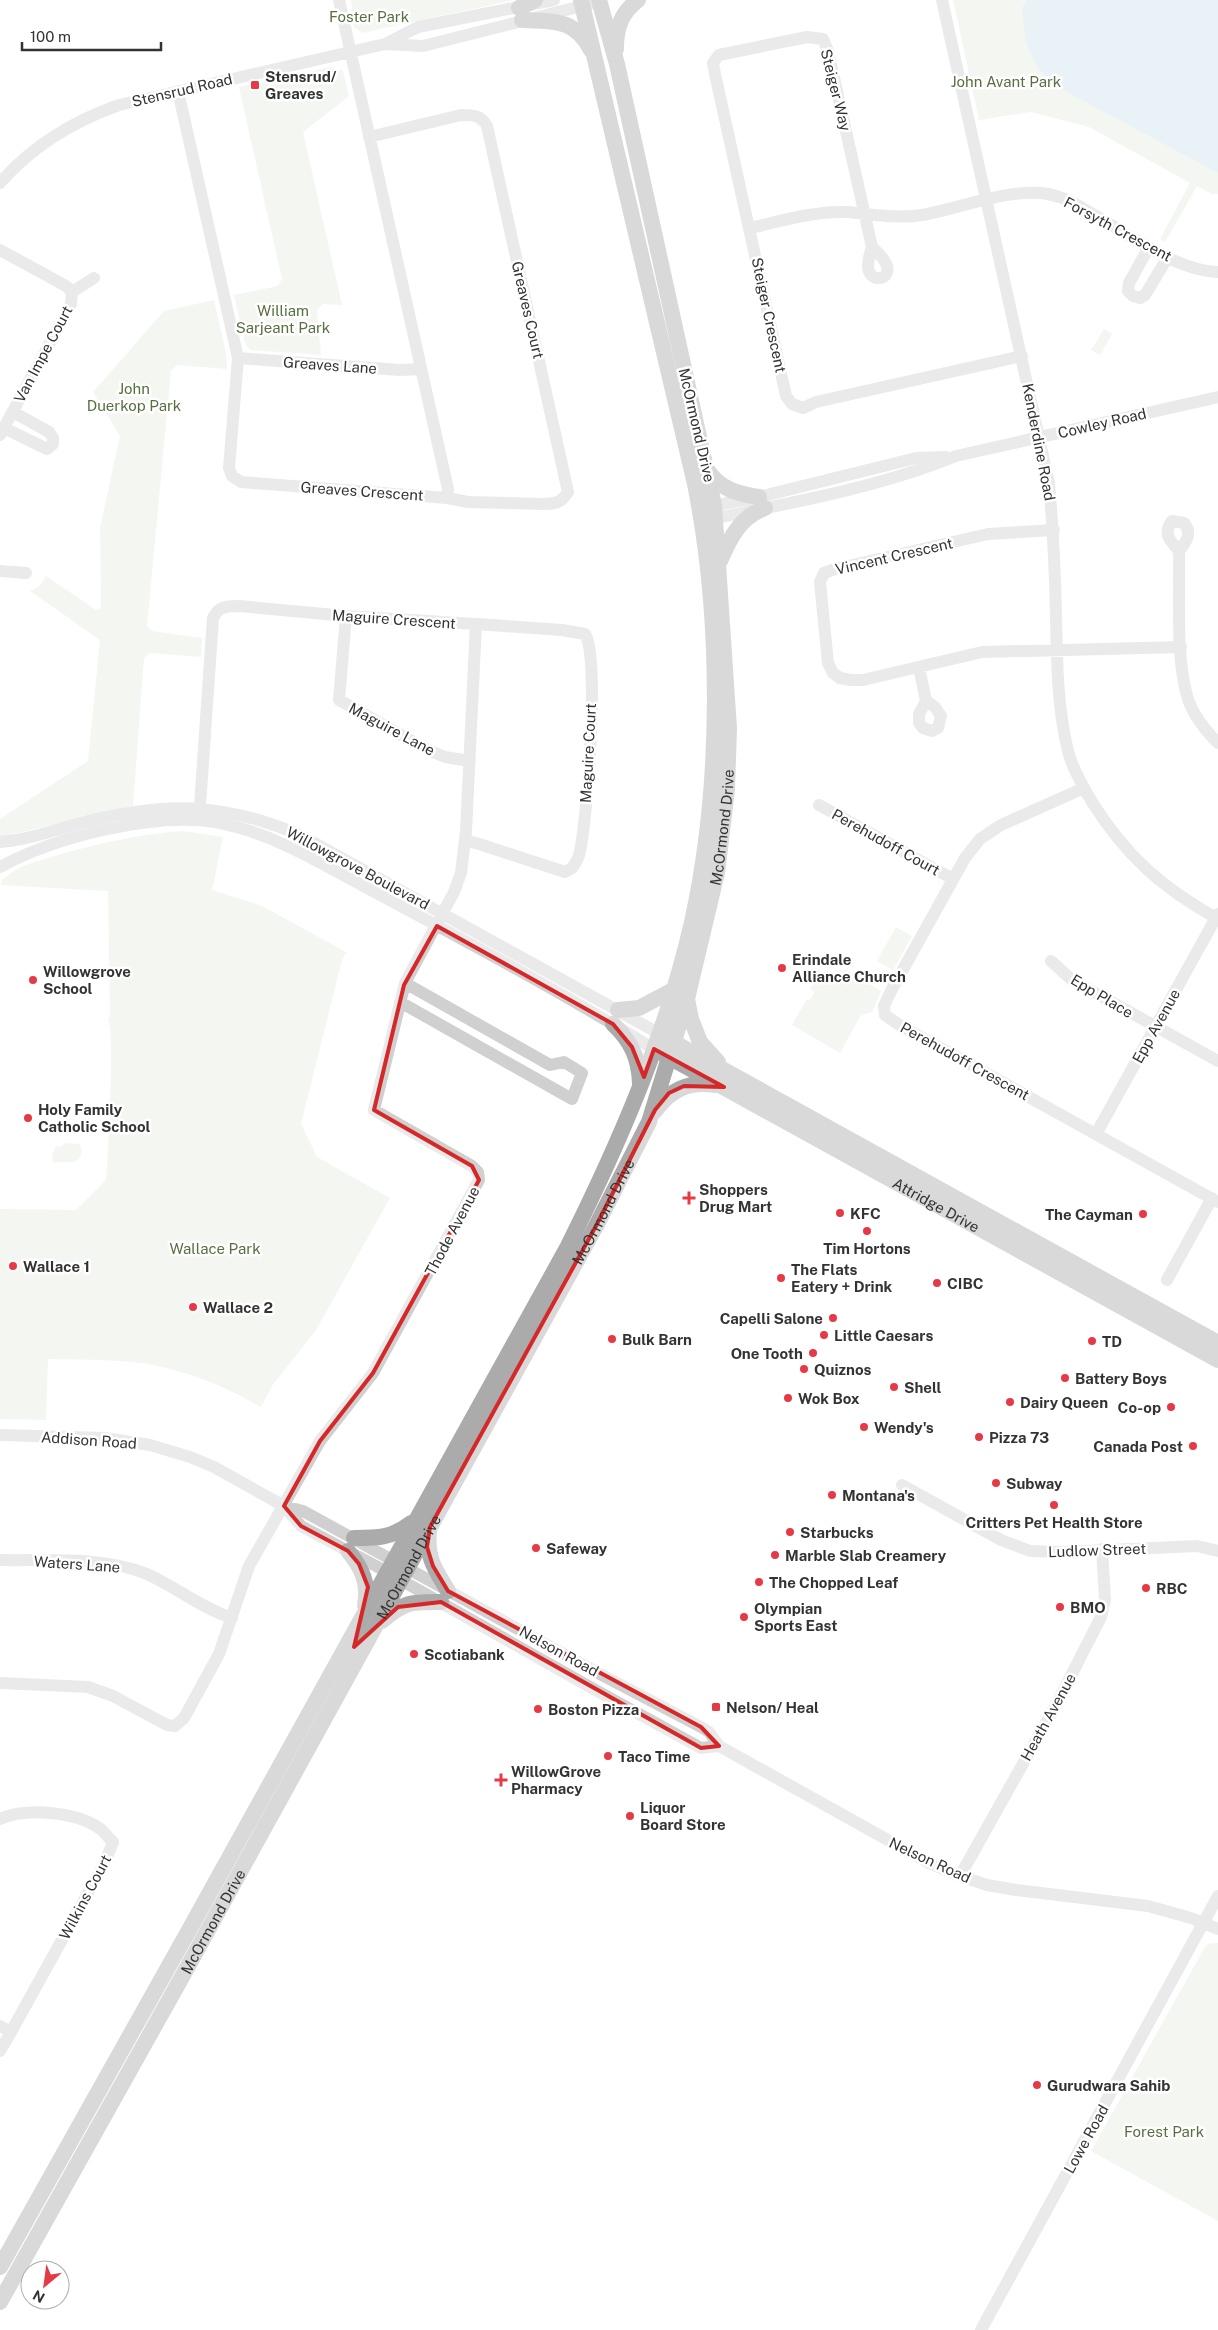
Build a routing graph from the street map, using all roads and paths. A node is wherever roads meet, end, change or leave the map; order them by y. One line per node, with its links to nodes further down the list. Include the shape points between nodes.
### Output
1 (339, 0): 10 (street, Greaves Crescent)
2 (535, 0): 8 (main road)
3 (554, 0): 8 (street, Stensrud Road)
4 (638, 0): 11 (main road, via 624,13 619,24)
5 (942, 0): 16 (street, Kenderdine Road)
6 (602, 1): 7 (street, Stensrud Road); 11 (main road, McOrmond Drive)
7 (582, 3): 8 (street, Stensrud Road); 12 (main road, McOrmond Drive)
8 (521, 14): 9 (street, Stensrud Road, via 418,27); 9 (street, Stensrud Road, via 423,46); 12 (main road, via 571,26 585,39)
9 (385, 44): 10 (street, Stensrud Road)
10 (351, 51): 13 (street, Stensrud Road); 14 (street, Greaves Crescent)
11 (617, 64): 33 (main road, McOrmond Drive)
12 (598, 66): 36 (main road, McOrmond Drive)
13 (178, 91): 15 (street, Stensrud Road, via 119,104 79,122 41,145); 27 (street, Greaves Crescent)
14 (369, 137): 28 (street, Greaves Crescent); 34 (street, Greaves Court, via 460,115 475,116 487,126 568,492 555,504 468,502)
15 (0, 183)
16 (986, 200): 17 (street, via 905,217); 20 (street, Forsyth Crescent, via 1021,193 1048,194 1075,204); 26 (street, Kenderdine Road)
17 (865, 215): 18 (street, via 845,212 804,216); 18 (street, Steiger Way, via 828,51 823,39 807,36 719,55 713,63); 19 (street)
18 (750, 228): 26 (street, Steiger Crescent, via 786,396 792,404 803,408 816,402)
19 (872, 247)
20 (1149, 247): 22 (street, Forsyth Crescent); 22 (street, via 1129,283 1128,291 1133,296 1140,298 1145,295)
21 (0, 250): 25 (street, Van Impe Court)
22 (1168, 257): 23 (street, Forsyth Crescent, via 1202,272)
23 (1218, 272)
24 (94, 278): 25 (street)
25 (72, 292): 30 (street, Van Impe Court, via 71,304)
26 (1022, 356): 32 (street, Kenderdine Road)
27 (238, 358): 28 (street, Greaves Lane); 34 (street, Greaves Crescent, via 229,468 232,476 241,482)
28 (421, 369): 34 (street, Greaves Crescent, via 448,490)
29 (1218, 397): 32 (street, Cowley Road)
30 (13, 412): 31 (street, Van Impe Court); 31 (street, via 49,432 54,438 53,444 47,449)
31 (2, 431)
32 (1038, 437): 35 (street, Cowley Road, via 956,456 916,458); 37 (street, Kenderdine Road, via 1049,483)
33 (706, 467): 35 (main road, via 715,482); 36 (main road, McOrmond Drive)
34 (447, 498)
35 (762, 502): 36 (street, Cowley Road); 39 (main road, via 736,528)
36 (708, 513): 39 (main road, McOrmond Drive); 61 (main road, McOrmond Drive, via 714,728 702,870)
37 (1054, 530): 45 (street, Kenderdine Road); 46 (street, Vincent Crescent, via 988,534 824,573 820,582 828,663 833,673 840,678 857,680)
38 (1179, 551): 44 (street)
39 (719, 563): 61 (main road, McOrmond Drive, via 729,728 727,790 717,873)
40 (0, 571): 41 (street)
41 (26, 572)
42 (346, 616): 43 (street, Maguire Crescent); 49 (street, Maguire Lane, via 339,700 428,750); 52 (street, Maguire Crescent, via 239,606 224,606 218,610 213,618)
43 (476, 624): 49 (street, Maguire Crescent); 53 (street, Maguire Court, via 585,634 590,665 590,765 580,852 572,868 565,872)
44 (1181, 647): 45 (street, Vincent Crescent); 48 (street, via 1182,674 1189,703 1207,733)
45 (1056, 649): 46 (street, Vincent Crescent, via 982,652); 50 (street, Kenderdine Road, via 1059,704 1068,753)
46 (919, 667): 47 (street)
47 (926, 701)
48 (1218, 743)
49 (469, 761): 53 (street, Maguire Crescent)
50 (1084, 788): 56 (street, Perehudoff Crescent, via 1001,825 980,840); 57 (street, Kenderdine Road, via 1110,830 1132,856 1158,881)
51 (818, 805): 56 (street, Perehudoff Court)
52 (200, 814): 54 (street, Willowgrove Boulevard, via 158,808 127,811 27,838); 55 (street, Willowgrove Boulevard, via 86,835); 58 (street, Willowgrove Boulevard, via 273,840)
53 (465, 841): 58 (street, Maguire Crescent, via 461,873)
54 (0, 842)
55 (0, 867)
56 (953, 879): 71 (street, Perehudoff Crescent, via 886,1001 886,1015 900,1026)
57 (1217, 917): 64 (street, Epp Avenue)
58 (440, 920): 60 (street, Thode Avenue); 63 (street, Willowgrove Boulevard)
59 (1051, 961): 64 (street, Epp Place, via 1072,980)
60 (405, 983): 62 (street, Thode Avenue); 62 (street, via 550,1065 564,1062 582,1073 572,1099)
61 (680, 994): 63 (main road); 65 (main road, McOrmond Drive); 67 (main road, via 700,1042 716,1057)
62 (400, 1002): 80 (street, Thode Avenue, via 374,1110 472,1166 478,1172 479,1180 373,1373 320,1441)
63 (615, 1017): 65 (street, Willowgrove Boulevard); 69 (main road, via 632,1047 639,1068)
64 (1155, 1027): 66 (street, Epp Place); 71 (street, Epp Avenue)
65 (663, 1045): 67 (main road, Attridge Drive); 68 (main road, Attridge Drive); 69 (main road, McOrmond Drive); 70 (main road, McOrmond Drive)
66 (1218, 1061)
67 (722, 1068): 76 (main road, Attridge Drive)
68 (724, 1087): 70 (main road, via 705,1084 684,1086 669,1093); 77 (main road, Attridge Drive)
69 (640, 1088): 74 (main road, McOrmond Drive, via 606,1170)
70 (649, 1122): 75 (main road, McOrmond Drive)
71 (1096, 1134): 72 (street, Perehudoff Crescent)
72 (1215, 1200): 73 (street)
73 (1167, 1280)
74 (531, 1311): 75 (main road); 81 (main road, McOrmond Drive)
75 (532, 1340): 81 (main road, McOrmond Drive)
76 (1218, 1344)
77 (1218, 1360)
78 (0, 1434): 80 (street, Addison Road, via 105,1438 150,1445 214,1467)
79 (902, 1485): 83 (street, Ludlow Street, via 995,1537 1030,1551)
80 (284, 1506): 82 (street, Addison Road, via 301,1526); 88 (street, via 249,1566)
81 (422, 1523): 82 (main road, via 398,1533); 86 (main road, McOrmond Drive); 87 (main road, via 429,1556)
82 (351, 1544): 86 (street, Addison Road); 89 (main road, via 368,1587)
83 (1102, 1549): 84 (street, Ludlow Street, via 1197,1546); 93 (street, Heath Avenue, via 1105,1600 1101,1617)
84 (1218, 1550)
85 (0, 1560): 88 (street, Waters Lane, via 106,1563 126,1567 147,1574)
86 (397, 1570): 87 (street, Nelson Road); 89 (main road, McOrmond Drive)
87 (445, 1597): 89 (main road, via 398,1607); 91 (street, Nelson Road, via 701,1727); 91 (street, Nelson Road, via 590,1687 701,1748)
88 (232, 1618): 90 (street, via 219,1654 184,1718 175,1726 88,1687)
89 (368, 1624): 99 (main road, McOrmond Drive); 100 (main road, McOrmond Drive)
90 (0, 1683)
91 (719, 1746): 93 (street, Nelson Road, via 931,1864)
92 (0, 1819): 97 (street, Wilkins Court, via 32,1812 56,1813 99,1828 113,1842 104,1864)
93 (960, 1876): 95 (street, Nelson Road, via 1016,1890 1148,1906)
94 (1218, 1896): 95 (street, Lowe Road)
95 (1203, 1923): 96 (street, Nelson Road); 101 (street, Lowe Road)
96 (1218, 1929)
97 (6, 2029): 98 (street)
98 (0, 2051)
99 (2, 2260)
100 (1, 2298)
101 (981, 2330)

